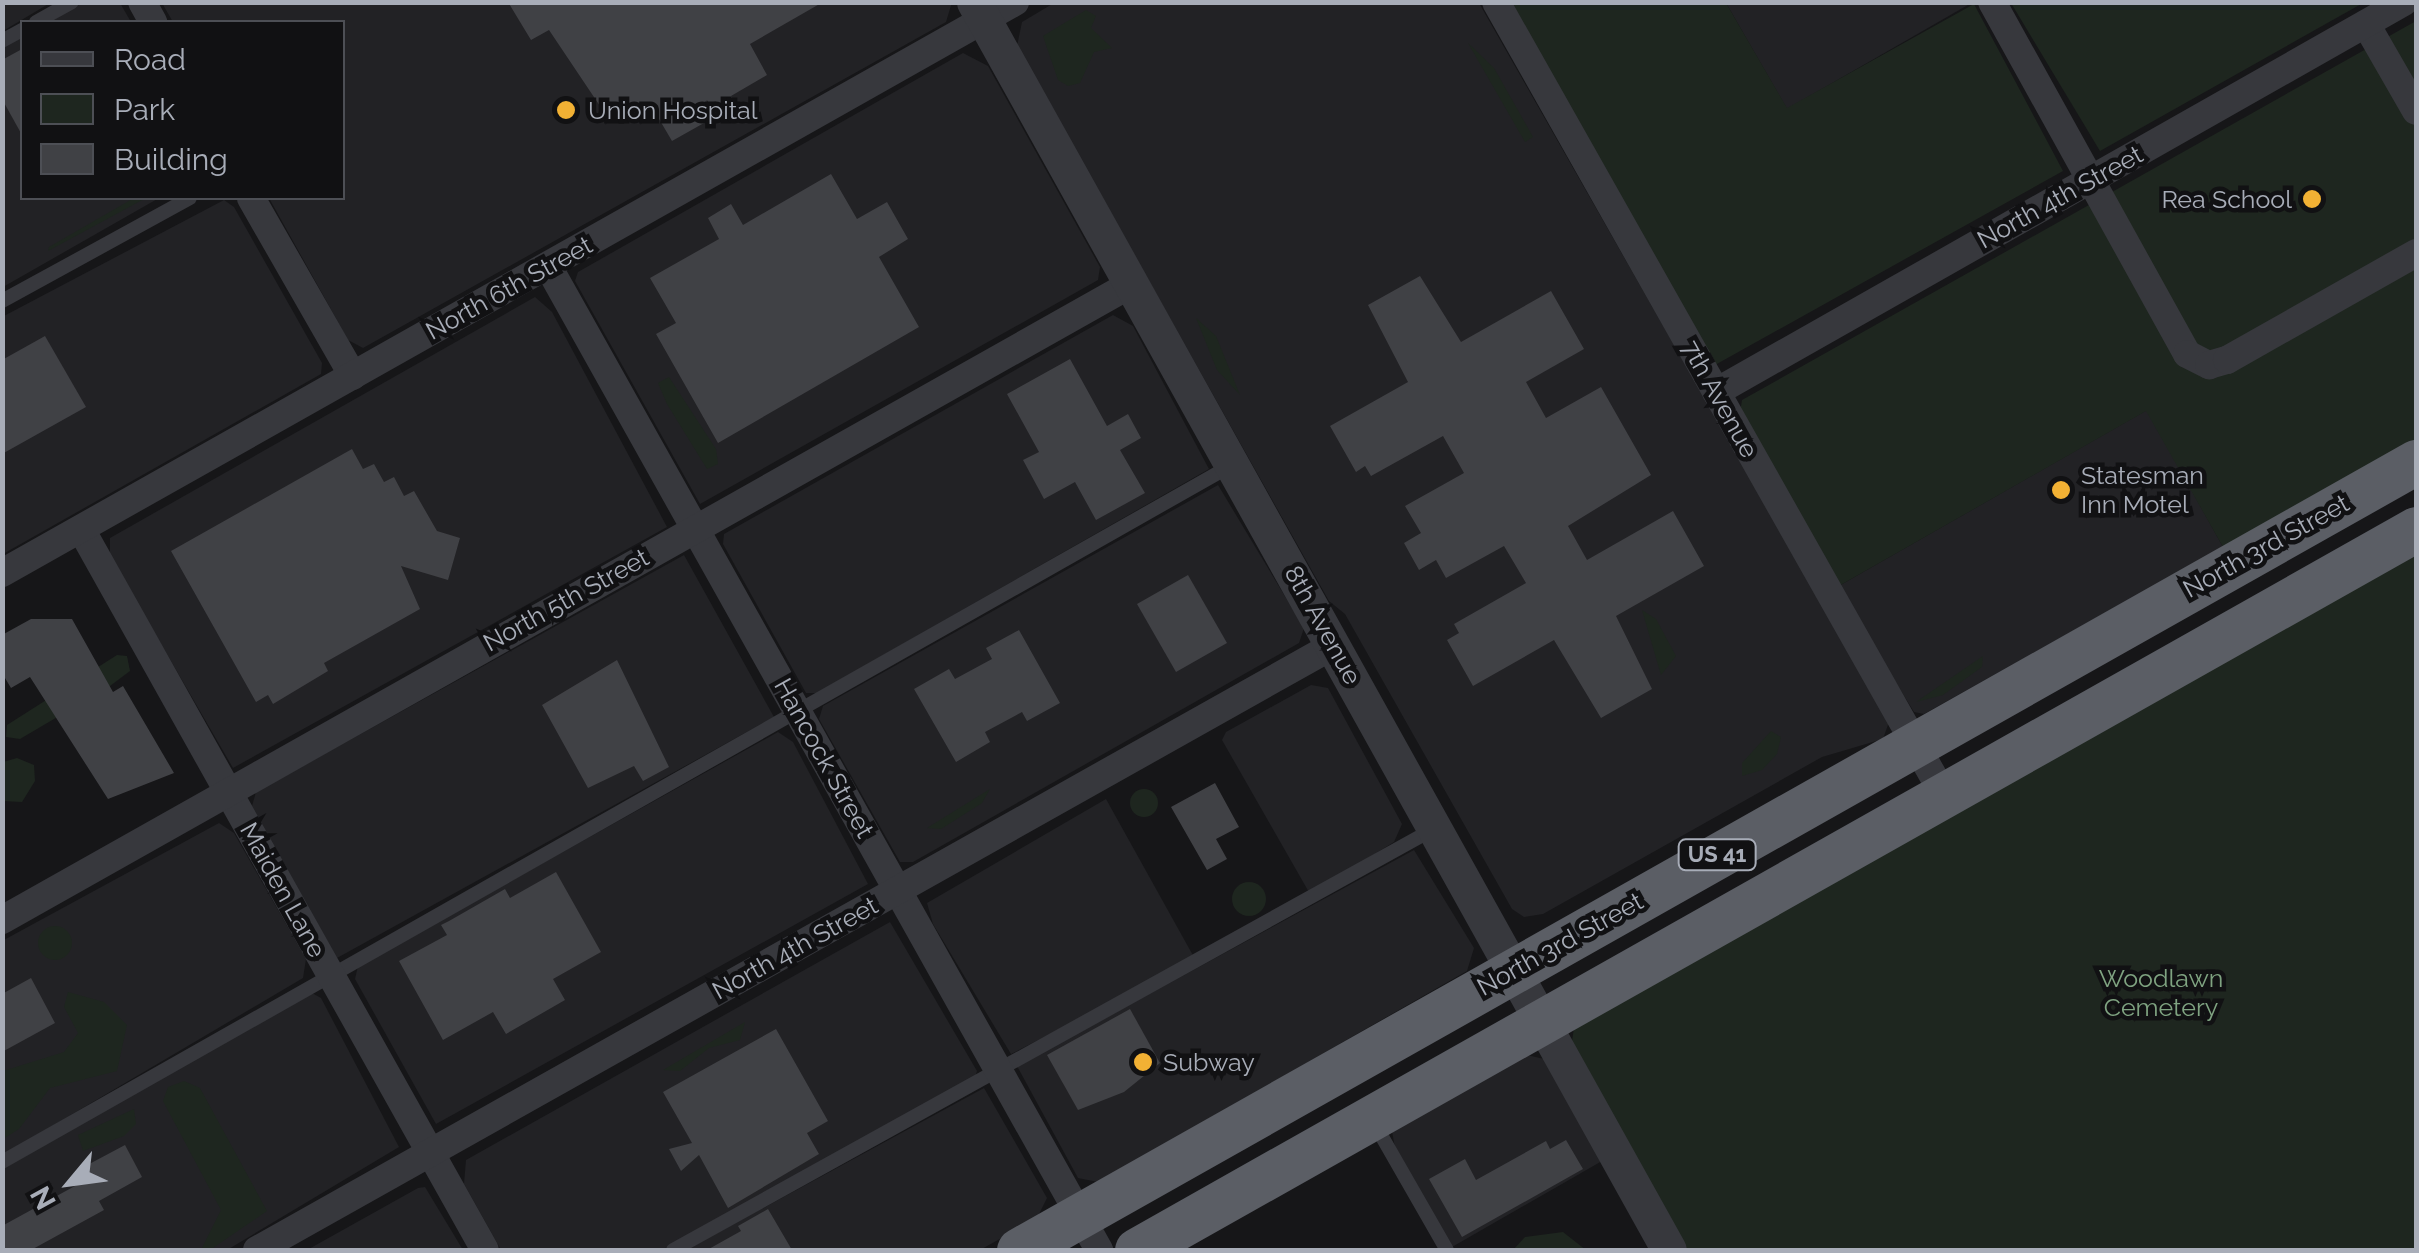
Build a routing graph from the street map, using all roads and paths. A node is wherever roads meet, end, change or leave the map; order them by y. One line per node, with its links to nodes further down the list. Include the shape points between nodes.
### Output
1 (72, 2): 7 (lane)
2 (1015, 2): 6 (street, North 6th Street)
3 (1496, 2): 18 (street, 7th Avenue)
4 (1992, 2): 10 (street)
5 (2404, 2): 8 (street, North 4th Street)
6 (978, 11): 14 (street, North 6th Street); 15 (street, 8th Avenue)
7 (40, 20)
8 (2366, 24): 9 (street); 10 (street, North 4th Street)
9 (2416, 111)
10 (2091, 180): 13 (street, via 2188,354 2209,365); 18 (street, North 4th Street)
11 (186, 200): 16 (lane)
12 (251, 200): 17 (street)
13 (2416, 253)
14 (548, 266): 17 (street, North 6th Street); 21 (street, Hancock Street)
15 (1131, 284): 20 (street, 8th Avenue); 21 (street, North 5th Street)
16 (2, 301)
17 (353, 376): 23 (street, North 6th Street)
18 (1716, 392): 27 (street, 7th Avenue)
19 (2416, 462): 27 (highway, North 3rd Street / US 41)
20 (1232, 464): 25 (street, 8th Avenue); 26 (lane)
21 (695, 528): 26 (street, Hancock Street); 28 (street, North 5th Street)
22 (2416, 529): 29 (highway, US 41)
23 (81, 530): 24 (street, North 6th Street); 28 (street, Maiden Lane)
24 (2, 574)
25 (1334, 645): 30 (street, 8th Avenue); 31 (street, North 4th Street)
26 (798, 713): 31 (street, Hancock Street); 34 (lane)
27 (1915, 744): 29 (street, 7th Avenue); 33 (highway, North 3rd Street / US 41)
28 (228, 792): 32 (street, North 5th Street); 34 (street, Maiden Lane)
29 (1944, 795): 35 (highway, US 41)
30 (1437, 827): 33 (street, 8th Avenue); 36 (lane)
31 (898, 890): 36 (street, Hancock Street); 38 (street, North 4th Street)
32 (2, 920)
33 (1516, 969): 35 (street, 8th Avenue); 40 (highway, North 3rd Street / US 41)
34 (330, 973): 38 (street, Maiden Lane); 39 (lane)
35 (1542, 1022): 37 (highway, US 41); 47 (street, 8th Avenue)
36 (998, 1070): 40 (street, Hancock Street); 43 (lane, via 946,1105)
37 (1372, 1119): 45 (highway, US 41); 46 (lane)
38 (430, 1152): 41 (street, North 4th Street); 42 (street, Maiden Lane)
39 (2, 1162)
40 (1090, 1233): 44 (highway, North 3rd Street / US 41)
41 (257, 1250)
42 (485, 1250)
43 (673, 1250)
44 (1018, 1250)
45 (1137, 1250)
46 (1448, 1250)
47 (1669, 1250)

